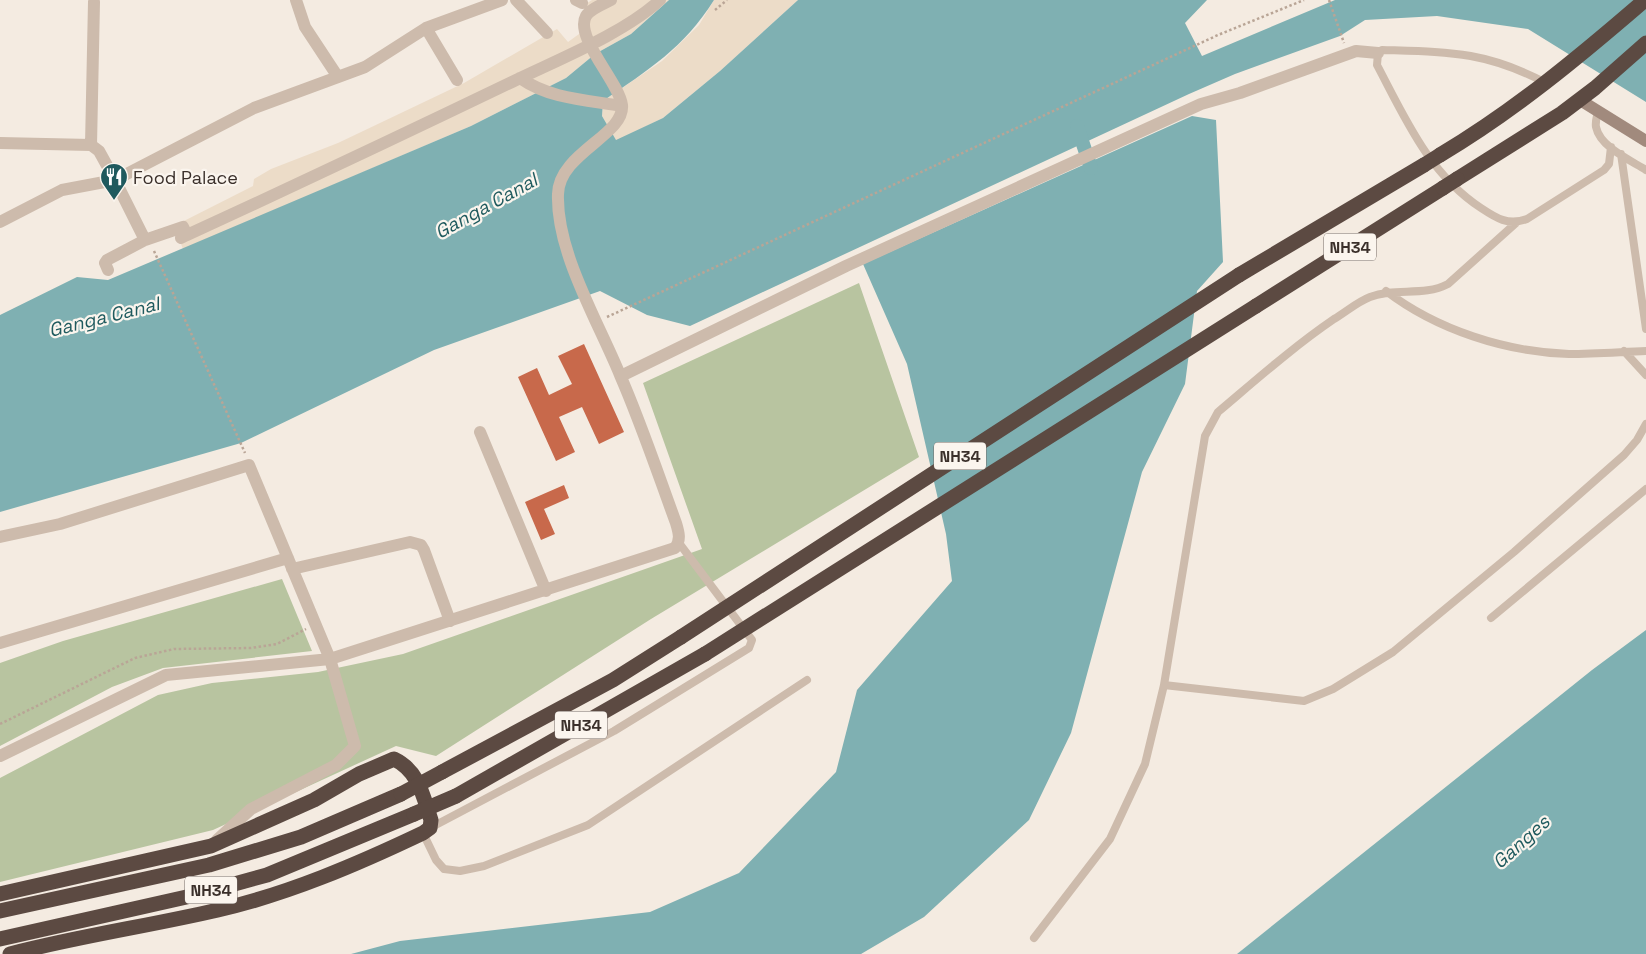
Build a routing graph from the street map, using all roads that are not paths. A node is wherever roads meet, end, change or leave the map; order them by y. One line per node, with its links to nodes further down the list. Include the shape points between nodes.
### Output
1 (296, 0): 13 (street, via 305,27)
2 (502, 0): 8 (street)
3 (516, 0): 9 (street)
4 (611, 0): 11 (street, via 586,15 584,22)
5 (660, 0): 11 (street)
6 (1645, 0): 16 (highway, NH34)
7 (94, 2): 22 (street)
8 (426, 28): 13 (street, via 365,67); 15 (street)
9 (547, 33)
10 (1646, 43): 17 (highway, NH34)
11 (592, 49): 14 (street); 18 (street, via 618,91)
12 (1378, 53): 16 (lane, via 1382,50 1458,52 1519,69); 28 (lane, via 1377,65 1424,153 1460,195 1491,215); 36 (street, via 1356,52 1201,104 846,266)
13 (338, 77): 26 (street, via 254,108)
14 (520, 78): 18 (street, via 551,95); 29 (street, via 183,237 182,227)
15 (457, 80)
16 (1546, 83): 54 (highway, NH34, bridge, via 1487,128 1239,275 613,680 401,794 302,837 209,865)
17 (1580, 100): 19 (street); 56 (highway, NH34, bridge, via 705,654 456,796 267,875 191,896)
18 (622, 106): 36 (street, via 621,116 610,130 580,153 567,169 558,191 558,217 566,248)
19 (1598, 111): 20 (street); 23 (lane, via 1596,126 1599,136)
20 (1646, 141)
21 (0, 143): 22 (street)
22 (92, 145): 26 (street, via 99,151)
23 (1611, 147): 24 (lane); 28 (lane, via 1609,164 1604,170 1566,196)
24 (1621, 154): 25 (lane); 32 (lane)
25 (1646, 170)
26 (115, 180): 27 (street, via 62,190); 29 (street)
27 (0, 222)
28 (1516, 223): 31 (lane, via 1448,284 1425,292)
29 (149, 243): 30 (street, via 107,260)
30 (108, 270)
31 (1386, 292): 34 (lane, via 1404,305 1459,331 1519,349 1569,354); 49 (lane, via 1360,302 1299,342 1218,412 1210,424 1205,436)
32 (1646, 330)
33 (1646, 351): 34 (lane)
34 (1624, 352): 35 (lane)
35 (1646, 374)
36 (621, 376): 41 (street, via 676,524)
37 (1646, 424): 49 (lane, via 1624,454 1514,552 1393,652 1333,689 1304,701)
38 (480, 432): 43 (street)
39 (1646, 489): 44 (lane)
40 (0, 537): 42 (street, via 60,524 249,465)
41 (679, 543): 43 (street, via 668,552); 51 (lane, via 752,640 749,648 614,731)
42 (290, 563): 45 (street, via 416,543 424,550); 46 (street); 47 (street)
43 (546, 591): 45 (street)
44 (1491, 618)
45 (450, 621): 47 (street)
46 (0, 643)
47 (330, 659): 50 (street, via 166,675); 52 (street, via 355,746 336,765 251,809)
48 (807, 680): 51 (lane, via 588,825 484,866 460,871 444,869 436,860)
49 (1164, 685): 55 (lane, via 1145,764 1110,839)
50 (0, 756)
51 (426, 830): 52 (highway, via 431,820 415,775 394,759 359,774 314,800); 57 (highway, via 300,886 219,910 63,940)
52 (212, 845): 53 (highway)
53 (0, 894)
54 (0, 911)
55 (1034, 938)
56 (0, 939)
57 (10, 954)

